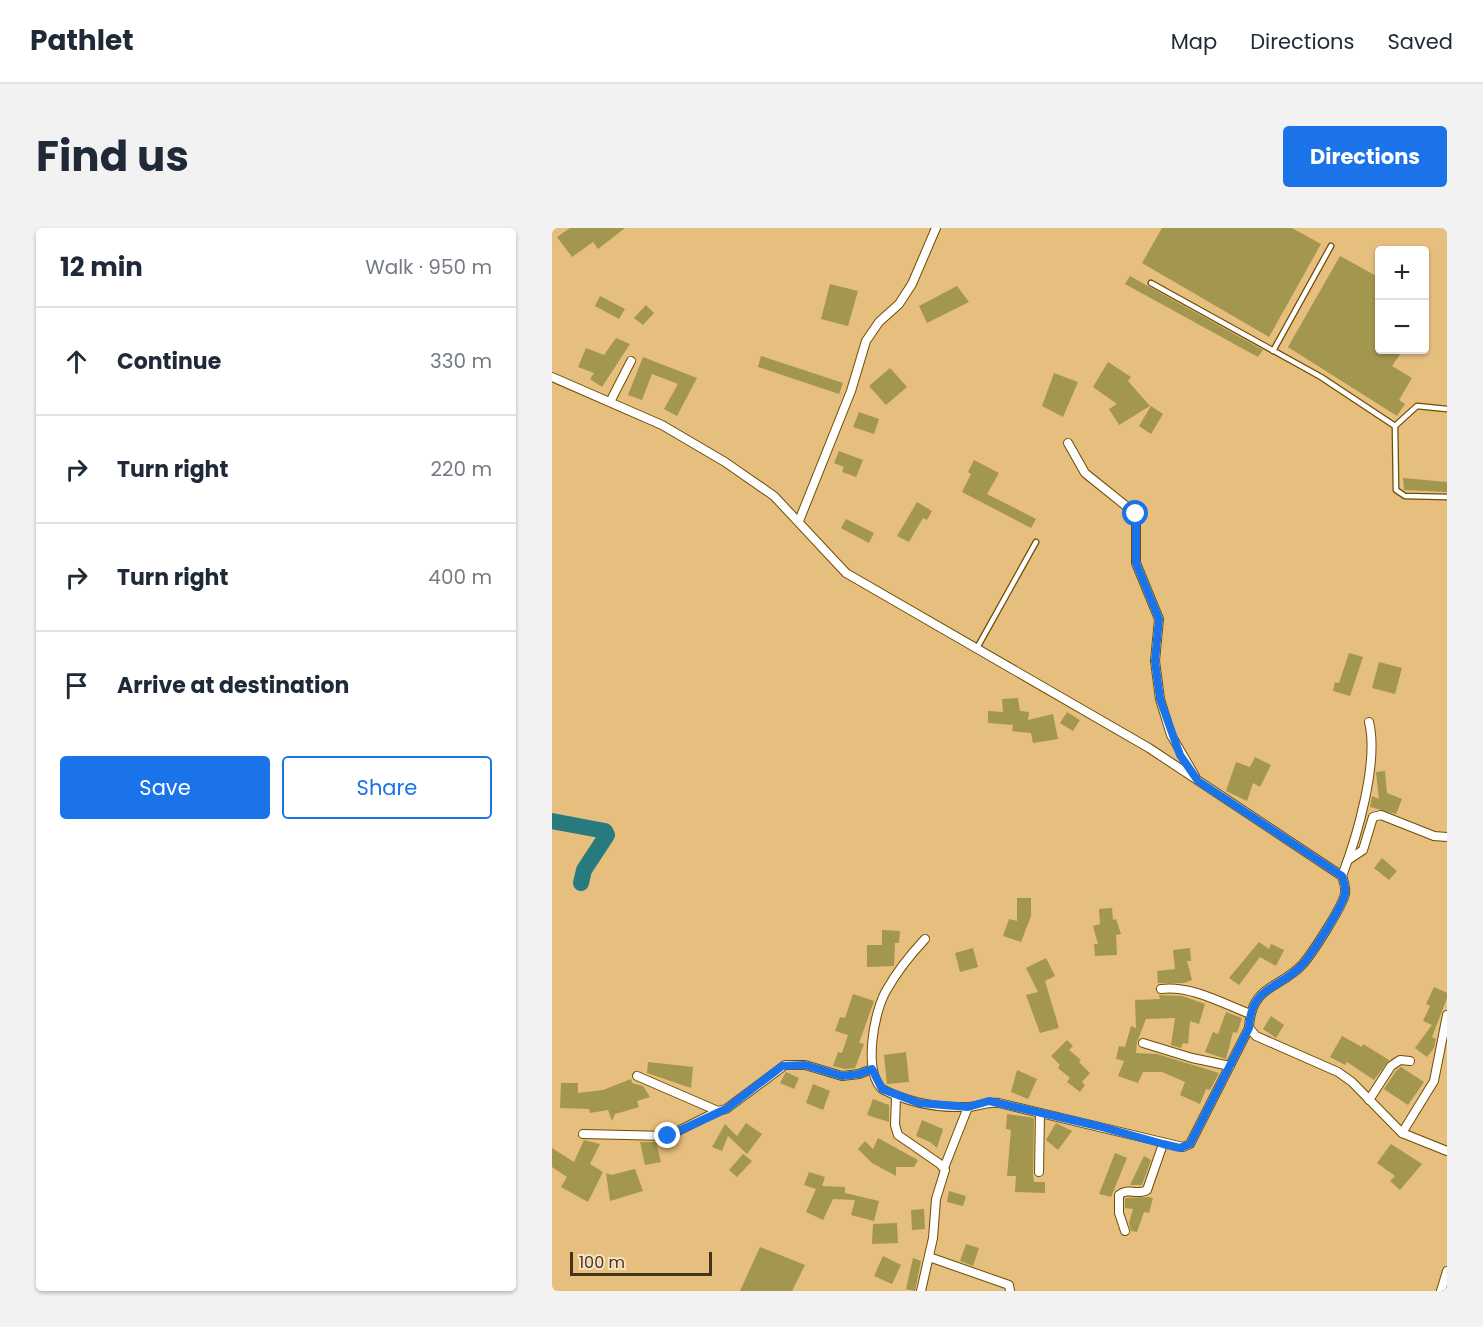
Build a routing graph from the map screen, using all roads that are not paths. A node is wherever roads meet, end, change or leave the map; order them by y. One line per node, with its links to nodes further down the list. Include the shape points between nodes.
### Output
1 (936, 228): 12 (street, via 912,284 866,340 851,391)
2 (1331, 246): 4 (lane)
3 (1151, 283): 4 (lane)
4 (1273, 351): 9 (lane, via 1322,377)
5 (631, 361): 7 (street)
6 (552, 377): 7 (street)
7 (610, 402): 12 (street, via 662,425 725,462 774,496)
8 (1447, 409): 9 (lane, via 1417,406)
9 (1395, 426): 11 (lane, via 1396,490 1405,496)
10 (1068, 443): 16 (street, via 1084,473 1136,514 1136,563 1159,619 1155,661 1160,699 1176,745)
11 (1447, 496)
12 (799, 521): 14 (street, via 846,573)
13 (1036, 542): 14 (lane)
14 (976, 650): 16 (street, via 1149,748)
15 (1369, 722): 18 (street, via 1373,746 1370,773)
16 (1198, 781): 19 (street)
17 (1447, 837): 18 (street, via 1434,836 1381,815 1373,817 1363,850)
18 (1348, 860): 19 (street)
19 (1342, 876): 22 (street, via 1345,895 1309,957 1265,990)
20 (925, 939): 29 (street, via 881,1004)
21 (1161, 989): 22 (street, via 1186,990)
22 (1250, 1014): 24 (street)
23 (1447, 1015): 28 (street)
24 (1249, 1028): 27 (street); 32 (street, via 1256,1036 1338,1072)
25 (1143, 1043): 27 (street)
26 (1410, 1061): 32 (street, via 1400,1060 1391,1066)
27 (1230, 1066): 38 (street, via 1190,1144 1180,1148)
28 (1443, 1066): 36 (street)
29 (872, 1069): 31 (street, via 877,1085); 34 (street, via 842,1076 805,1065 785,1065)
30 (637, 1076): 34 (street)
31 (896, 1096): 33 (street, via 919,1103); 40 (street, via 898,1135)
32 (1370, 1100): 36 (street)
33 (968, 1107): 35 (street, via 989,1101); 40 (street)
34 (718, 1111): 37 (street, via 668,1136)
35 (1040, 1113): 38 (street); 41 (street)
36 (1402, 1133): 39 (street)
37 (583, 1134)
38 (1163, 1144): 42 (street, via 1147,1190 1126,1191 1119,1196)
39 (1447, 1151)
40 (944, 1168): 43 (street)
41 (1039, 1172)
42 (1125, 1231)
43 (929, 1257): 45 (street); 46 (street, via 1009,1285)
44 (1447, 1270): 47 (street)
45 (921, 1291)
46 (1010, 1291)
47 (1441, 1291)

